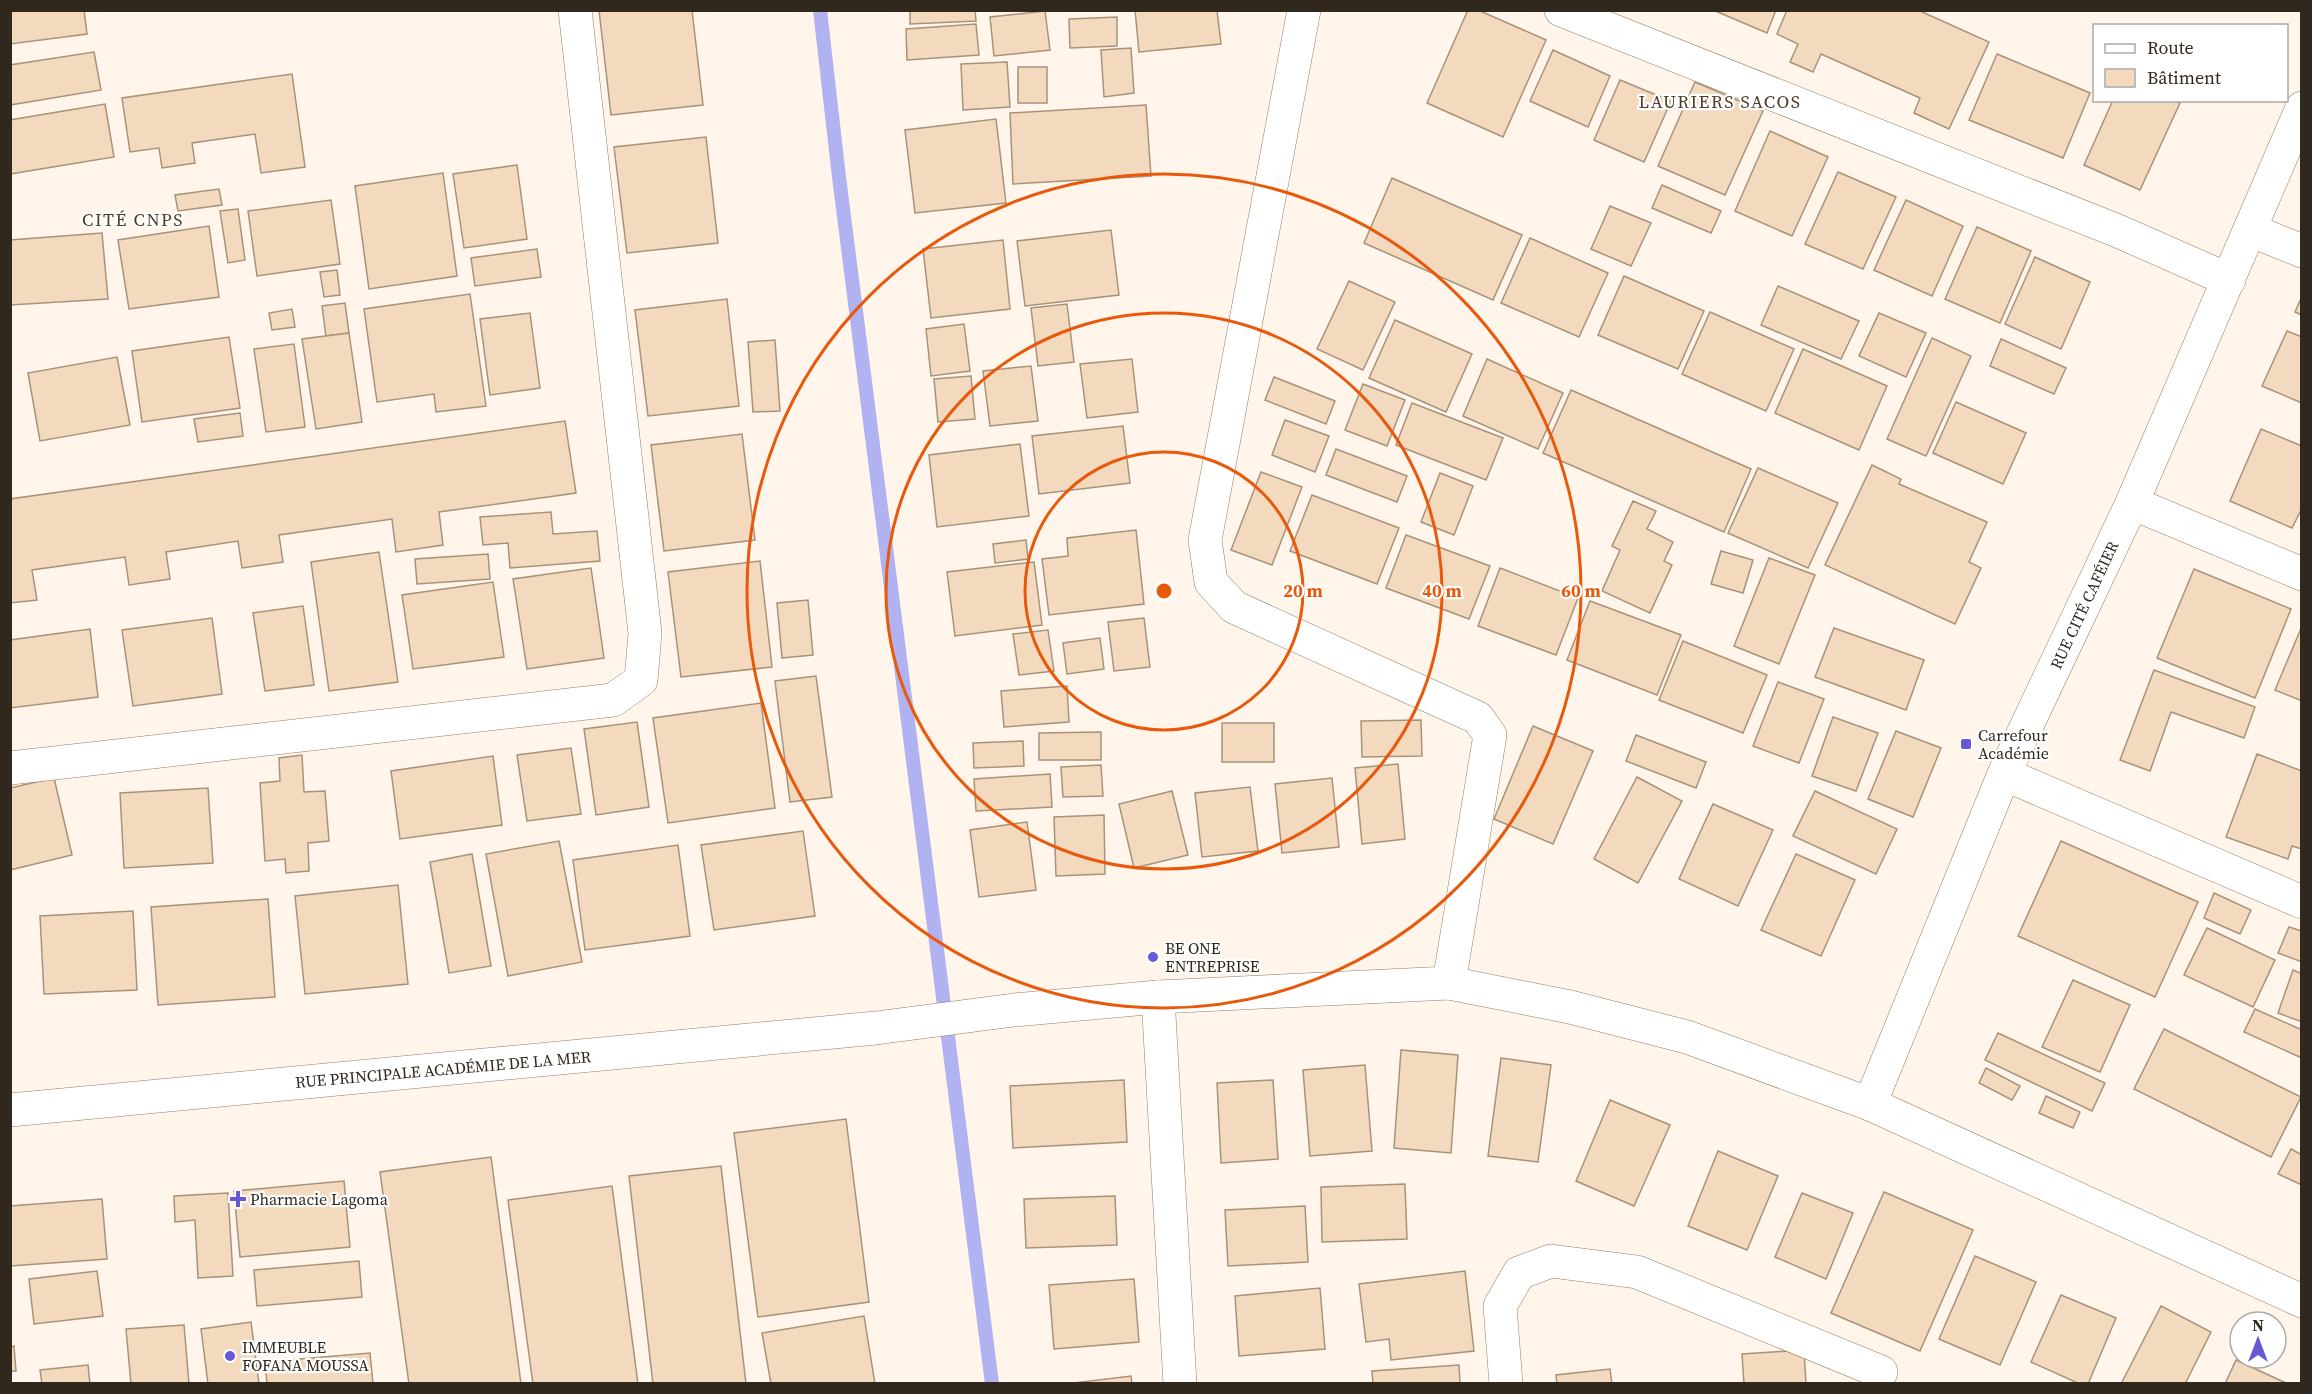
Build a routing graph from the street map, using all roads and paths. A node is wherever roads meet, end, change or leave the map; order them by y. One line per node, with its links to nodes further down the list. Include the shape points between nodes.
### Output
1 (575, 10): 10 (street, via 645,633 641,680 613,700)
2 (1304, 10): 13 (street, via 1205,540 1211,582 1234,607 1478,718 1490,735)
3 (1561, 10): 7 (street, via 2118,231)
4 (2301, 108): 5 (street, RUE CITÉ CAFÉIER)
5 (2250, 230): 6 (street); 7 (street, RUE CITÉ CAFÉIER)
6 (2301, 251)
7 (2229, 280): 8 (street, RUE CITÉ CAFÉIER)
8 (2132, 503): 9 (street); 11 (street, RUE CITÉ CAFÉIER)
9 (2301, 574)
10 (10, 768)
11 (2004, 774): 12 (street); 15 (street, RUE CITÉ CAFÉIER)
12 (2301, 902)
13 (1449, 983): 14 (street, RUE PRINCIPALE ACADÉMIE DE LA MER); 15 (street, RUE PRINCIPALE ACADÉMIE DE LA MER, via 1570,1006 1687,1037)
14 (1158, 997): 16 (street, RUE PRINCIPALE ACADÉMIE DE LA MER, via 876,1028); 19 (street)
15 (1870, 1104): 17 (street, RUE PRINCIPALE ACADÉMIE DE LA MER)
16 (10, 1110)
17 (2301, 1301)
18 (1881, 1372): 20 (street, via 1637,1272 1551,1261 1519,1273 1500,1305)
19 (1180, 1383)
20 (1506, 1383)

